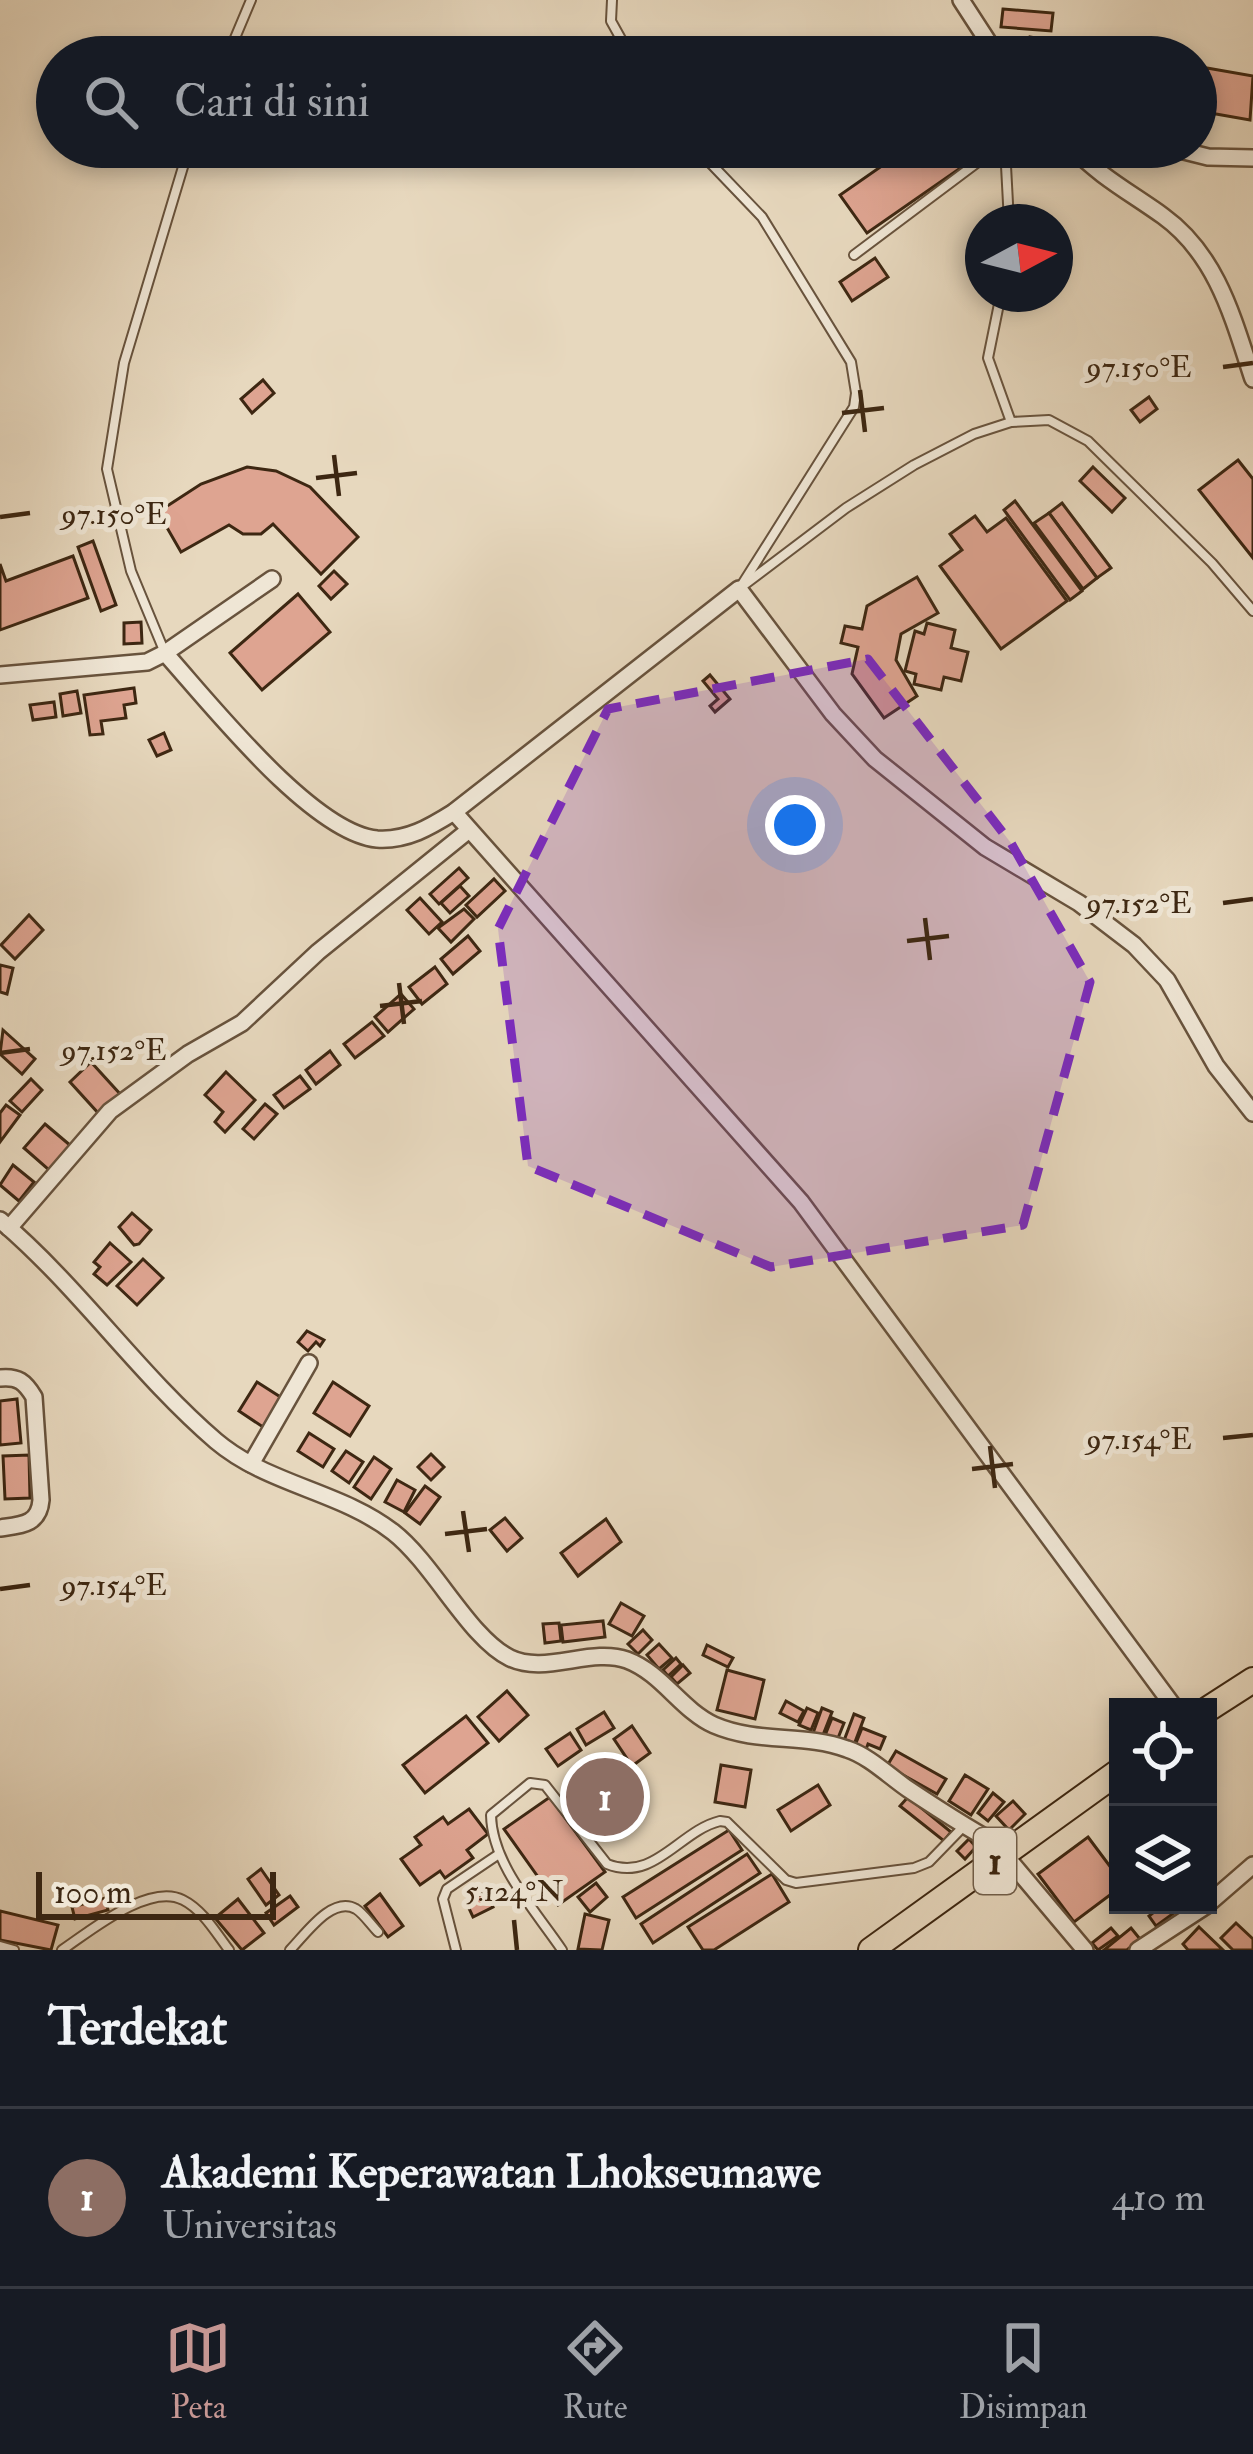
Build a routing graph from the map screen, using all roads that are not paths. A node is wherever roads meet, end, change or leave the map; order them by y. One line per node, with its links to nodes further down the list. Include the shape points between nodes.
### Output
1 (250, 0): 4 (lane)
2 (612, 0): 5 (lane)
3 (961, 0): 6 (street)
4 (235, 36)
5 (619, 36)
6 (984, 36)
7 (1217, 157): 8 (street)
8 (1253, 158)
9 (183, 168): 22 (lane, via 124,363 107,470 131,572)
10 (715, 168): 20 (lane, via 762,217 855,378 854,407)
11 (973, 168): 15 (lane)
12 (1004, 168): 14 (lane)
13 (1095, 168): 17 (street, via 1195,244 1219,279)
14 (1007, 204)
15 (854, 255)
16 (997, 312): 18 (lane, via 988,358)
17 (1253, 379)
18 (1011, 422): 20 (lane, via 914,465); 21 (lane, via 1049,421 1088,441)
19 (272, 579): 22 (street)
20 (739, 589): 24 (street); 26 (street, via 875,758 985,847 1134,945 1167,980)
21 (1253, 611)
22 (166, 653): 23 (street, via 147,662); 24 (street, via 246,744 354,834 400,838)
23 (0, 675)
24 (454, 812): 25 (street)
25 (470, 830): 27 (street, via 242,1023 110,1111); 33 (street, via 801,1202)
26 (1253, 1114)
27 (5, 1224): 30 (street, via 219,1444)
28 (308, 1363): 30 (street)
29 (0, 1378): 31 (street, via 25,1382 34,1397 41,1501 33,1521)
30 (251, 1463): 36 (street, via 356,1506 393,1532 508,1658 621,1658 733,1732 853,1750)
31 (0, 1528)
32 (1253, 1680): 34 (highway)
33 (1167, 1698)
34 (1217, 1703)
35 (1109, 1778): 37 (highway, 1)
36 (963, 1827): 37 (street); 38 (lane, via 914,1868 805,1884 787,1880 720,1821 647,1867 622,1870 607,1864 545,1785 530,1784 491,1815)
37 (1006, 1852): 50 (highway, 1); 51 (street)
38 (499, 1854): 48 (lane, via 447,1889); 49 (lane)
39 (1253, 1866): 40 (street)
40 (1217, 1897)
41 (1194, 1914): 52 (street)
42 (377, 1932): 47 (lane, via 354,1907 341,1906)
43 (0, 1946): 44 (lane)
44 (14, 1950)
45 (62, 1950): 46 (lane, via 133,1904 171,1897 204,1917)
46 (230, 1950)
47 (291, 1950)
48 (456, 1950)
49 (562, 1950)
50 (871, 1950)
51 (1085, 1950)
52 (1138, 1950)

